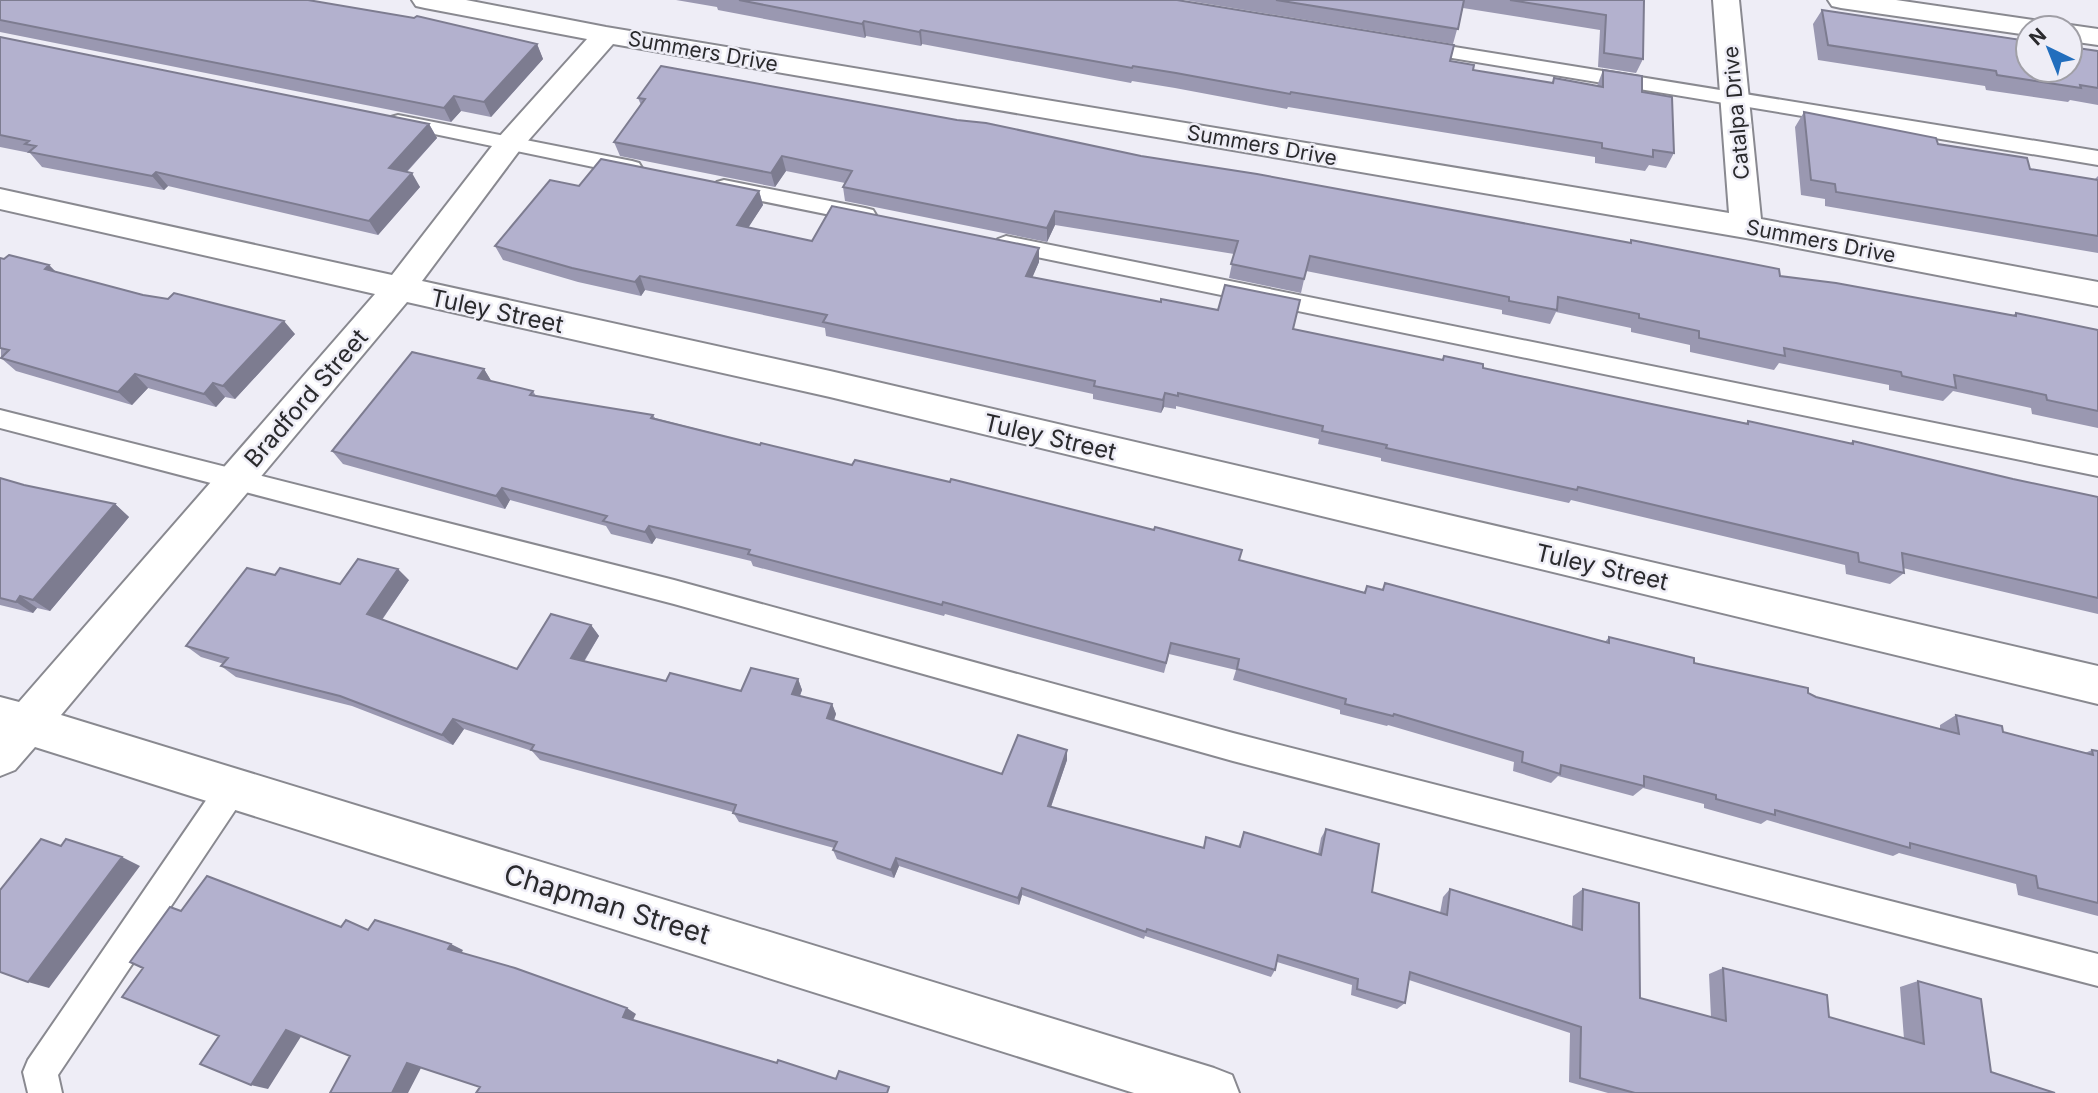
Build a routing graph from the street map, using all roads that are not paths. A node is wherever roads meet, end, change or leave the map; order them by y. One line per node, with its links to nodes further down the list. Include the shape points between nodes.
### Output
1 (425, 0): 5 (street, Summers Drive)
2 (1726, 0): 7 (street, Catalpa Drive)
3 (1841, 0): 4 (street)
4 (2014, 25)
5 (606, 35): 9 (street, Bradford Street); 15 (street, Summers Drive)
6 (1395, 43): 7 (lane)
7 (1735, 98): 10 (lane); 15 (street, Catalpa Drive)
8 (375, 117): 9 (lane)
9 (509, 144): 11 (lane); 17 (street, Bradford Street)
10 (2098, 158)
11 (658, 174)
12 (699, 182): 14 (lane)
13 (0, 199): 17 (street, Tuley Street)
14 (889, 220)
15 (1746, 227): 18 (street, Summers Drive)
16 (984, 240): 20 (lane)
17 (399, 289): 21 (street, Bradford Street); 22 (street, Tuley Street, via 857,391)
18 (2098, 294)
19 (0, 419): 21 (lane)
20 (2098, 466)
21 (236, 479): 23 (street, Bradford Street); 25 (lane, via 674,592 1233,747)
22 (2098, 685)
23 (9, 732): 24 (street, Chapman Street)
24 (233, 787): 26 (lane, via 40,1072); 27 (street, Chapman Street)
25 (2098, 970)
26 (44, 1093)
27 (1214, 1093)

